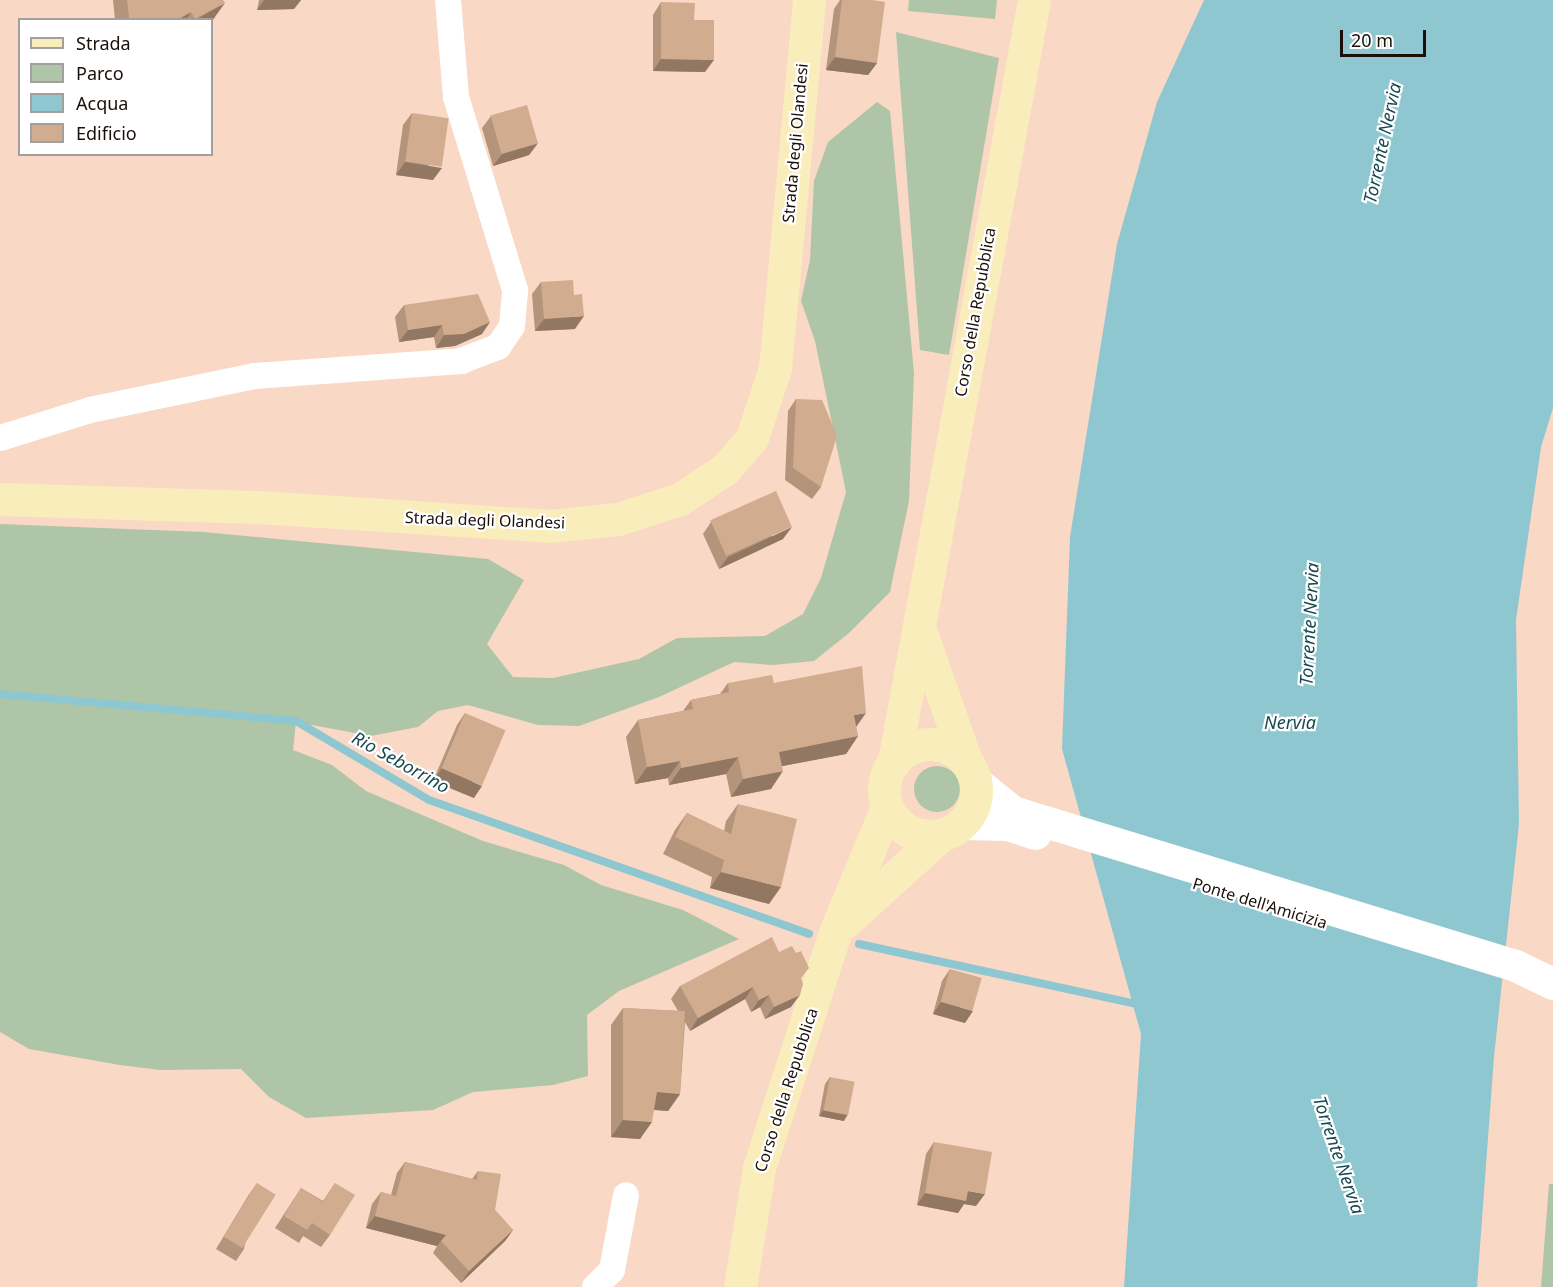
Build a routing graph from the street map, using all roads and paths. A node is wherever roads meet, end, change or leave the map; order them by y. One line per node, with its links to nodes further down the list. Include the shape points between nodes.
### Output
1 (448, 0): 4 (street, via 456,97 515,290 512,326 498,347 461,361 254,376 90,410)
2 (809, 0): 5 (main road, Strada degli Olandesi, via 775,368 752,438 725,469 680,499 618,519 549,526 259,507)
3 (1034, 0): 6 (main road, Corso della Repubblica)
4 (0, 438)
5 (0, 499)
6 (918, 625): 7 (main road, Corso della Repubblica); 8 (main road, Corso della Repubblica)
7 (894, 762): 8 (main road, via 903,753 929,744 943,746); 9 (main road, via 884,792)
8 (971, 771): 10 (street); 11 (main road, via 976,797)
9 (887, 807): 11 (main road, via 903,828 921,835); 12 (main road, Corso della Repubblica)
10 (1011, 819): 11 (street); 13 (street, Ponte dell'Amicizia)
11 (951, 830): 12 (main road, Corso della Repubblica)
12 (836, 930): 16 (main road, Corso della Repubblica, via 759,1168)
13 (1552, 983)
14 (626, 1195): 15 (street, via 612,1270)
15 (595, 1287)
16 (740, 1287)

